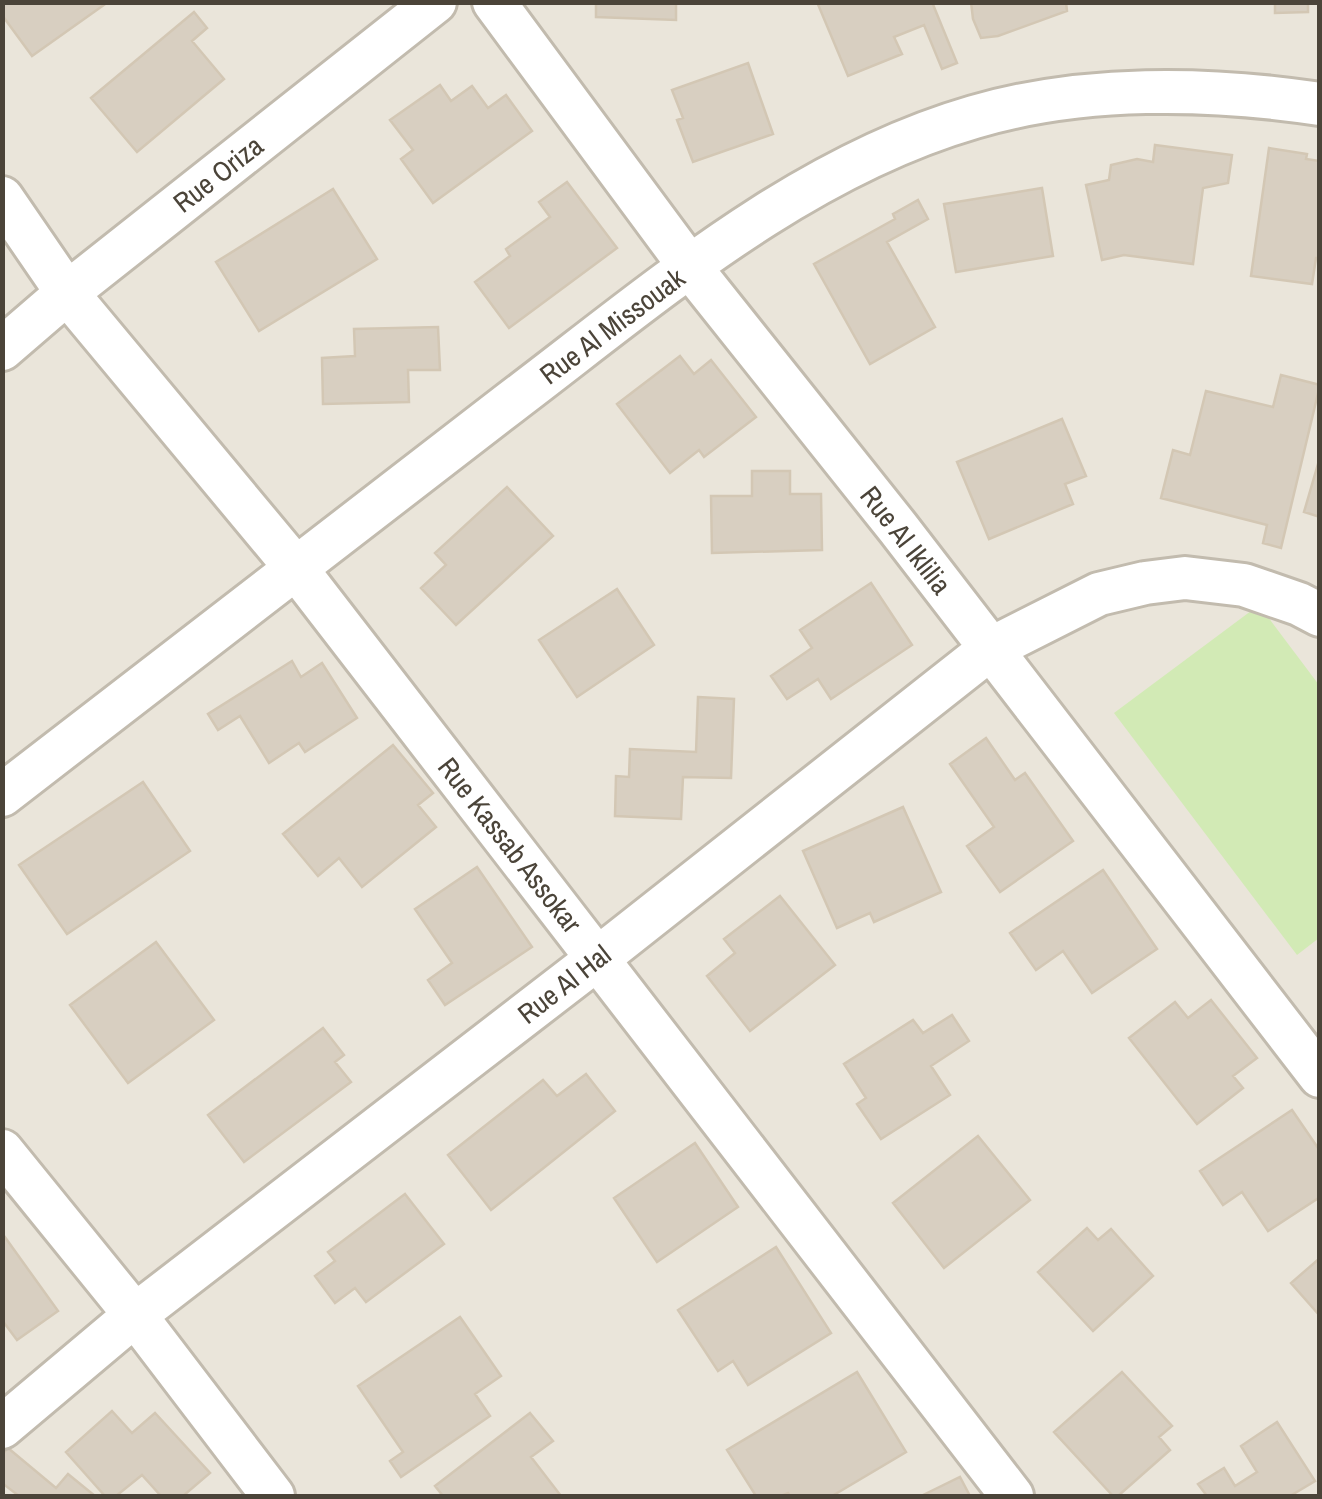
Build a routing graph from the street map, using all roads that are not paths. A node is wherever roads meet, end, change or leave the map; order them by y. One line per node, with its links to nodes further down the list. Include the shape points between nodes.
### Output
1 (435, 2): 6 (street, Rue Oriza)
2 (494, 2): 5 (street, Rue Al Iklilia)
3 (1320, 104): 5 (street, Rue Al Missouak, via 1136,93 975,116 831,174)
4 (2, 198): 6 (street, Rue Kassab Assokar)
5 (690, 267): 8 (street, Rue Al Missouak); 10 (street, Rue Al Iklilia)
6 (68, 293): 7 (street, Rue Oriza); 8 (street, Rue Kassab Assokar)
7 (2, 349)
8 (295, 568): 11 (street, Rue Al Missouak); 12 (street, Rue Kassab Assokar)
9 (1320, 615): 10 (street, Rue Al Hal, via 1244,585 1185,578 1100,594)
10 (990, 649): 12 (street, Rue Al Hal); 13 (street, Rue Al Iklilia)
11 (2, 795)
12 (597, 959): 15 (street, Rue Al Hal); 18 (street, Rue Kassab Assokar)
13 (1320, 1076)
14 (2, 1151): 15 (street)
15 (135, 1315): 16 (street, Rue Al Hal); 17 (street)
16 (2, 1426)
17 (273, 1496)
18 (1012, 1496)

